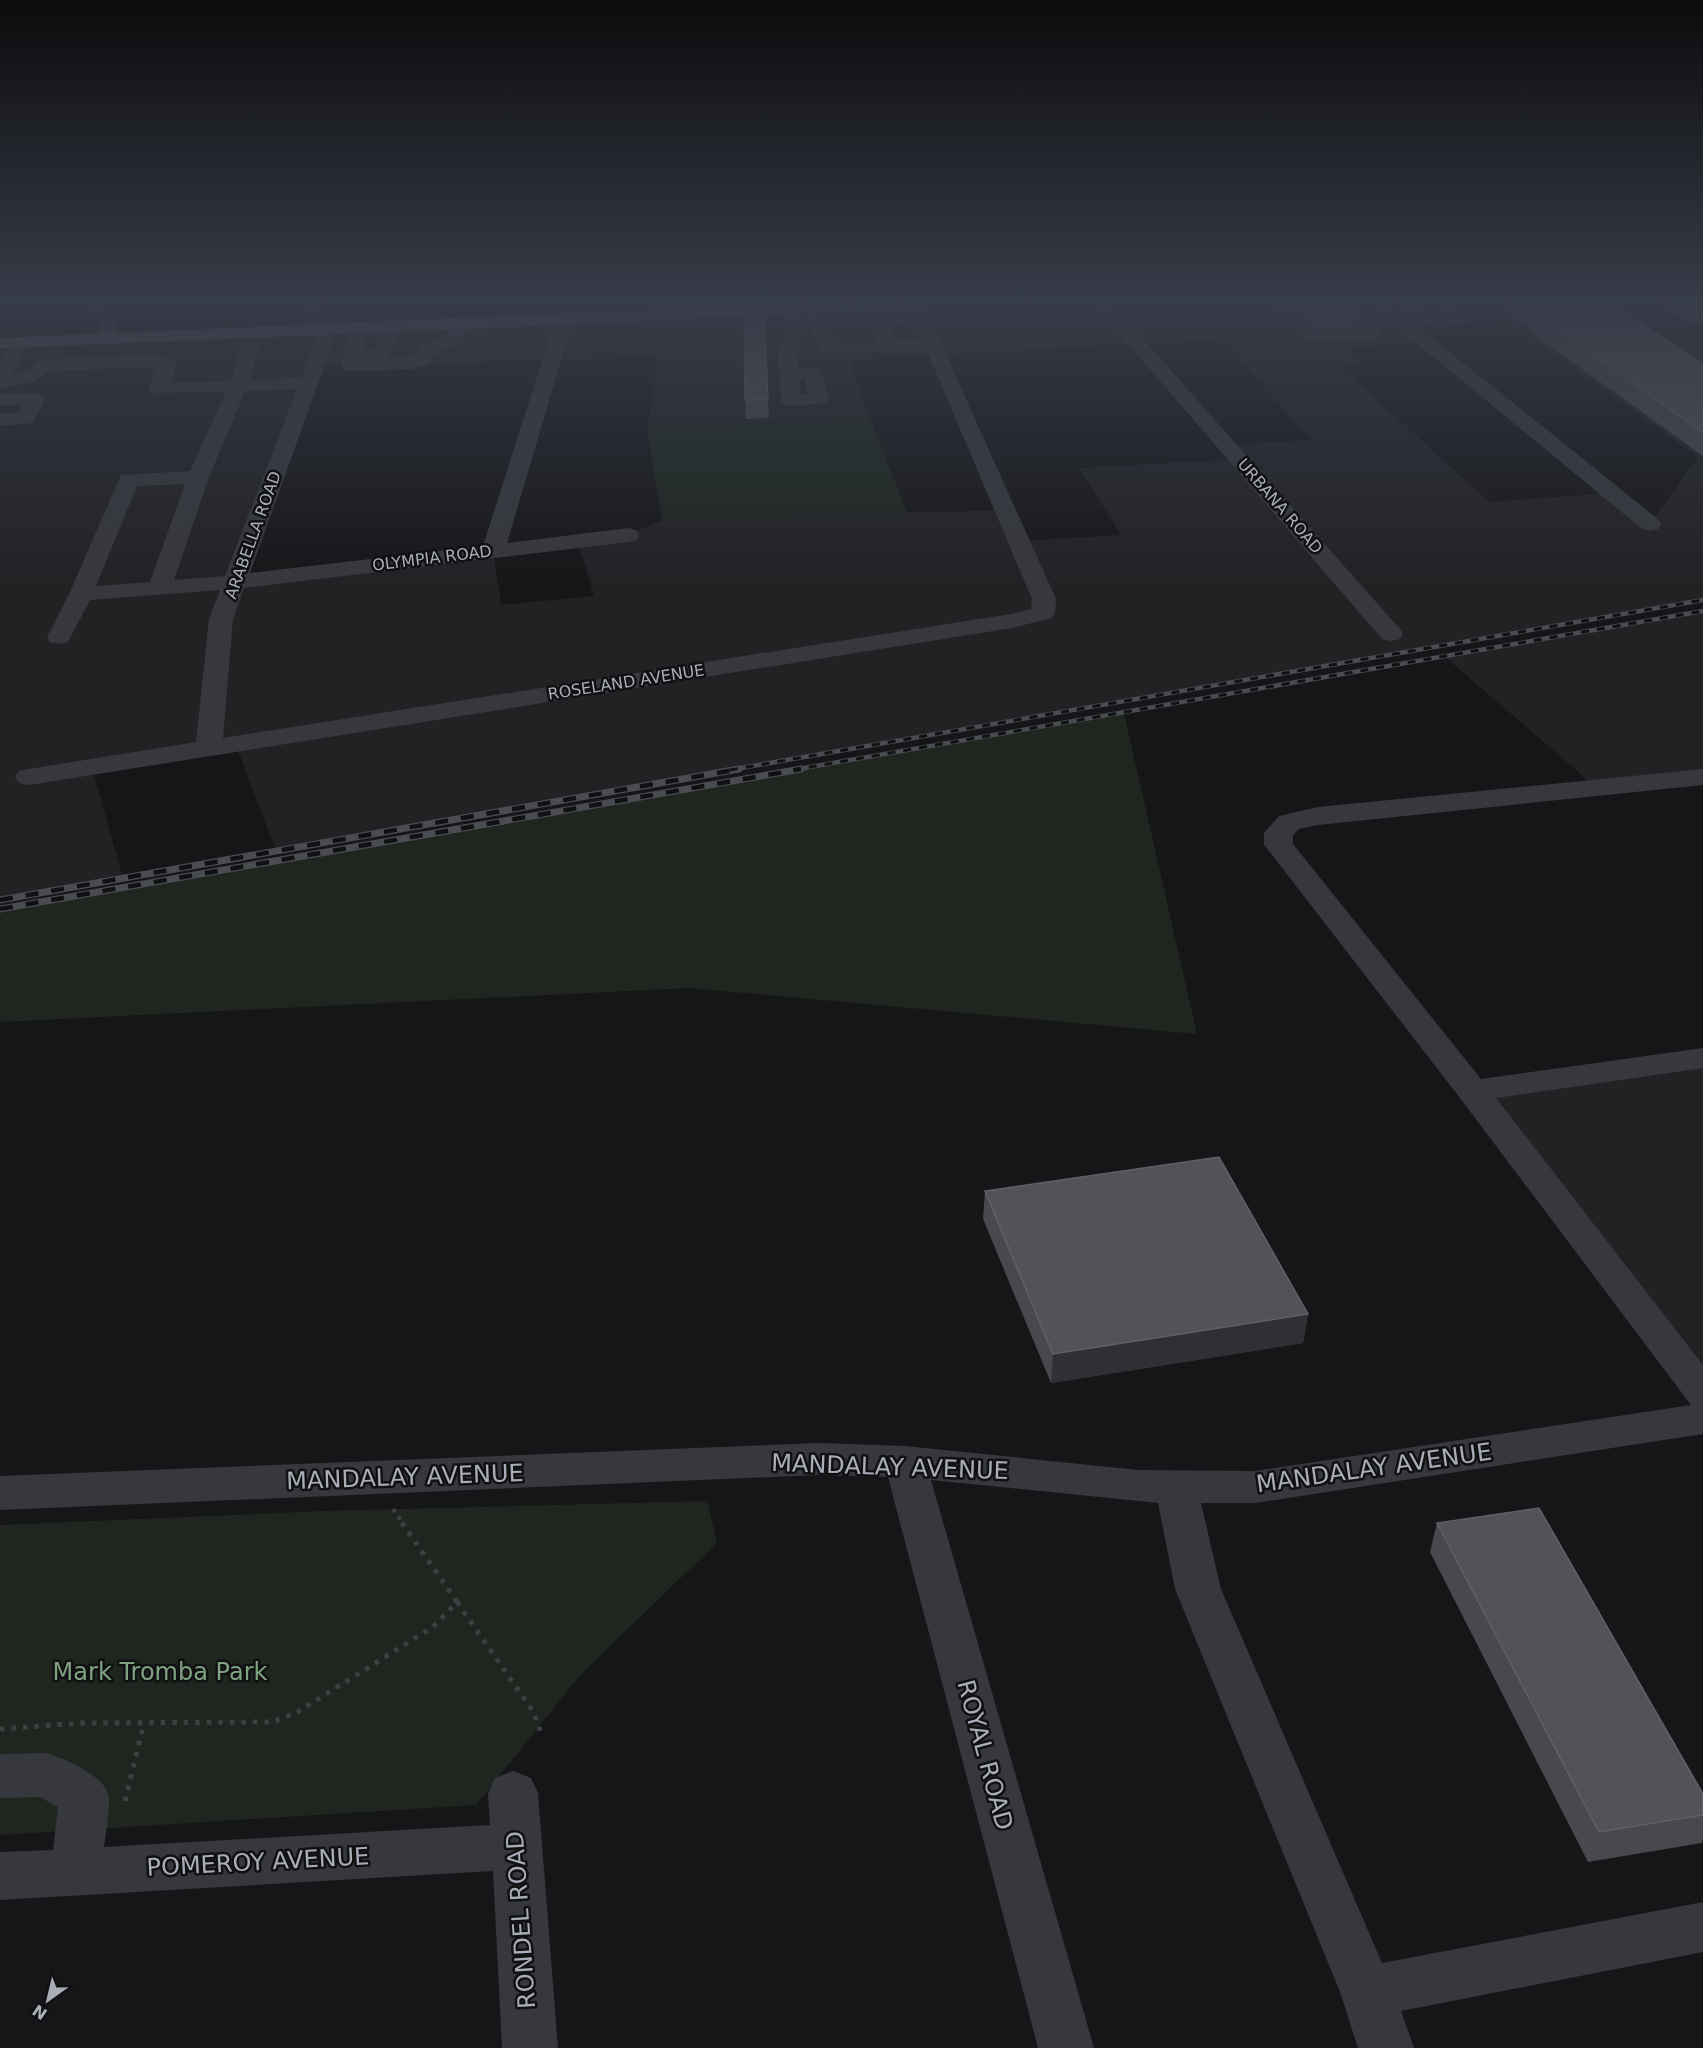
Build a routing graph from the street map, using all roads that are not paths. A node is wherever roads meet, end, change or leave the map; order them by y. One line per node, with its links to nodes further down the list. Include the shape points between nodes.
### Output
1 (235, 393): 9 (street)
2 (306, 393): 13 (street, ARABELLA ROAD)
3 (542, 393): 12 (street)
4 (954, 393): 18 (street, ROSELAND AVENUE, via 1044,599 1043,613)
5 (1180, 393): 16 (street, URBANA ROAD)
6 (1488, 393): 10 (street)
7 (0, 400): 8 (street, via 35,399 26,419)
8 (0, 420)
9 (198, 477): 14 (street); 15 (street, via 129,480)
10 (1650, 524)
11 (628, 535): 12 (street, OLYMPIA ROAD)
12 (494, 550): 13 (street, OLYMPIA ROAD)
13 (237, 582): 14 (street, OLYMPIA ROAD); 18 (street, ARABELLA ROAD, via 221,619)
14 (159, 588): 15 (street, OLYMPIA ROAD)
15 (81, 594): 17 (street)
16 (1391, 634)
17 (59, 637)
18 (209, 749): 19 (street, ROSELAND AVENUE)
19 (29, 777)
20 (1703, 777): 22 (street, via 1318,816 1289,822 1278,833 1279,845)
21 (1703, 1058): 22 (street)
22 (1472, 1091): 23 (street)
23 (1703, 1394)
24 (1703, 1419): 26 (street, MANDALAY AVENUE, via 1255,1487)
25 (905, 1462): 26 (street, MANDALAY AVENUE, via 1139,1486); 27 (street, MANDALAY AVENUE, via 819,1459); 36 (street, ROYAL ROAD)
26 (1176, 1486): 34 (street, via 1198,1589)
27 (0, 1493)
28 (0, 1776): 31 (street, via 47,1775 84,1797)
29 (513, 1793): 30 (street, RONDEL ROAD)
30 (516, 1847): 31 (street, POMEROY AVENUE); 35 (street, RONDEL ROAD)
31 (76, 1872): 32 (street, POMEROY AVENUE)
32 (0, 1876)
33 (1703, 1927): 34 (street)
34 (1367, 1992): 37 (street)
35 (530, 2048)
36 (1066, 2048)
37 (1386, 2048)

